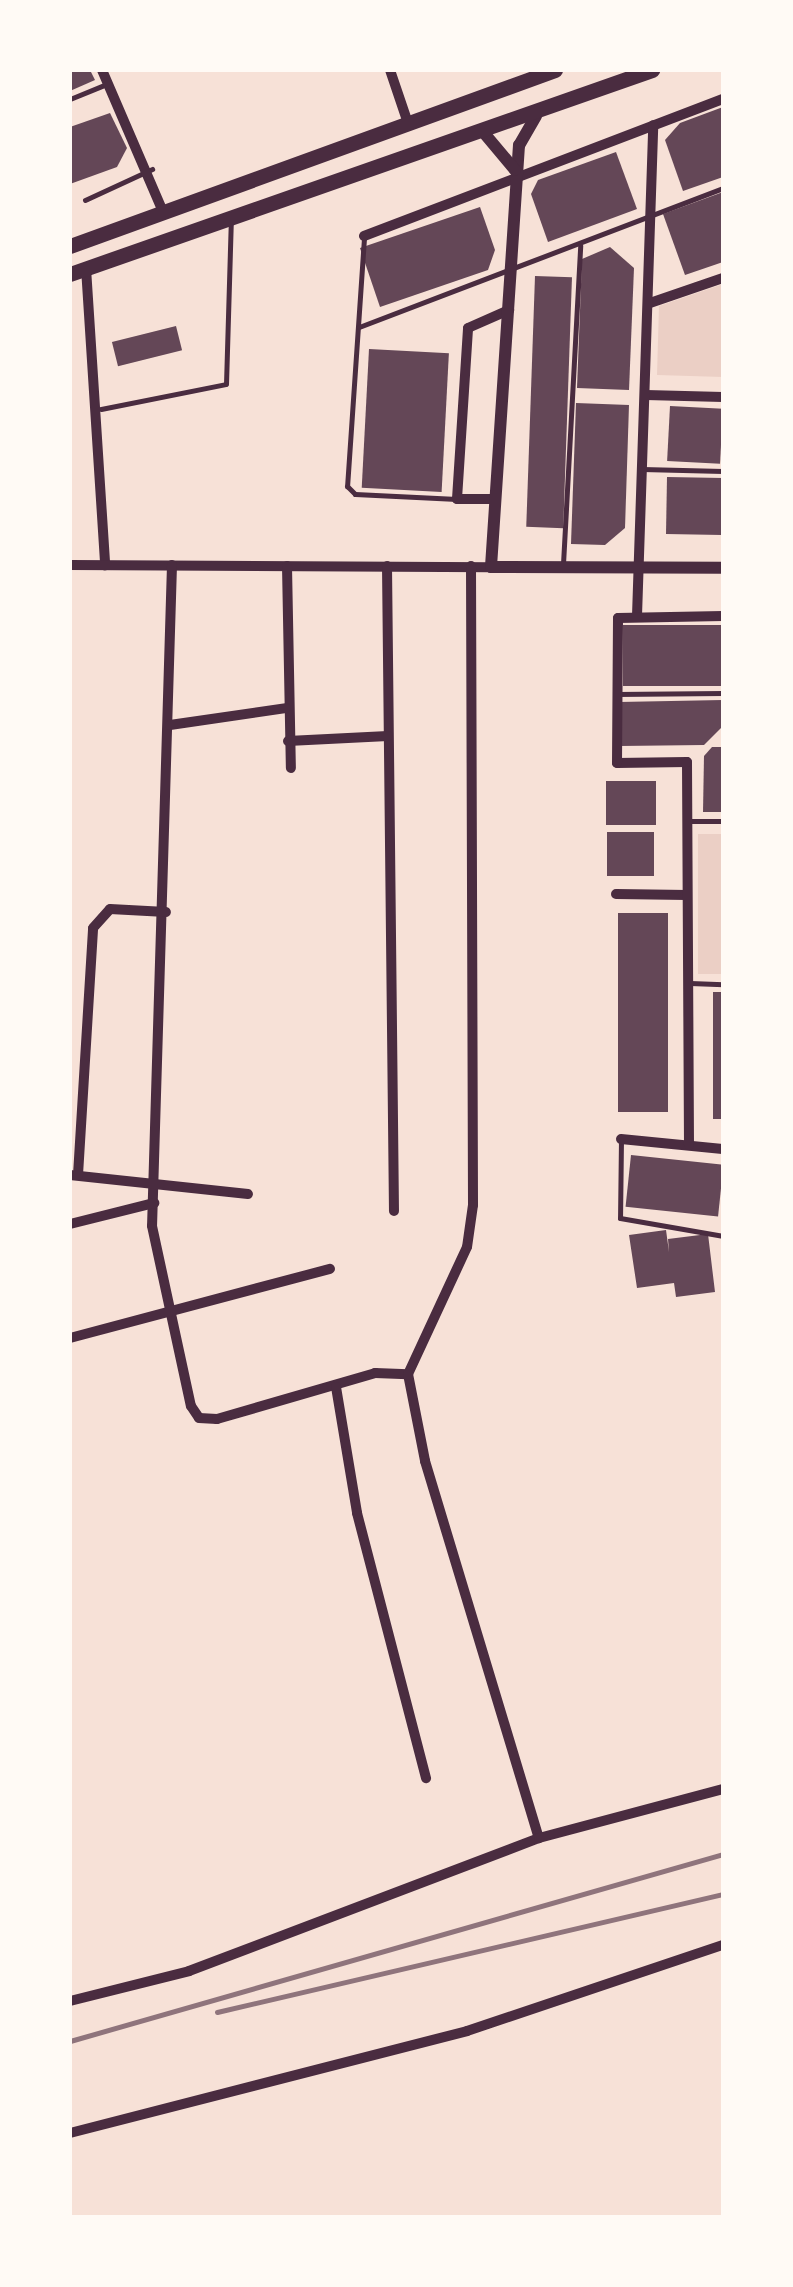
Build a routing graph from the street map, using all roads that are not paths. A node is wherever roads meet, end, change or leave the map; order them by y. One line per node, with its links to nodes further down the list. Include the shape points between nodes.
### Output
1 (102, 70): 5 (street)
2 (390, 70): 10 (street)
3 (554, 70): 10 (main road)
4 (652, 70): 8 (main road)
5 (110, 83): 6 (lane); 12 (street)
6 (70, 99)
7 (723, 99): 9 (street)
8 (536, 116): 11 (main road); 13 (street, via 519,145)
9 (654, 125): 13 (street); 17 (street)
10 (409, 127): 16 (main road)
11 (484, 133): 13 (street, via 506,150); 18 (main road)
12 (152, 169): 15 (lane); 16 (street)
13 (518, 177): 19 (street); 22 (street)
14 (723, 188): 17 (lane)
15 (85, 200)
16 (164, 214): 21 (main road)
17 (654, 214): 20 (lane); 25 (street)
18 (230, 219): 23 (main road); 30 (lane, via 226,384)
19 (364, 236): 27 (lane)
20 (580, 244): 22 (lane); 42 (lane)
21 (70, 246)
22 (511, 270): 26 (street); 27 (lane)
23 (78, 271): 30 (street)
24 (723, 278): 25 (street)
25 (650, 303): 28 (street)
26 (509, 310): 33 (street, via 468,328); 34 (street)
27 (359, 328): 33 (lane, via 347,486 355,494)
28 (646, 395): 29 (street); 31 (street)
29 (723, 397)
30 (101, 410): 36 (street)
31 (642, 469): 32 (lane); 43 (street)
32 (723, 471)
33 (457, 499): 34 (street)
34 (496, 499): 41 (street)
35 (70, 565): 36 (street)
36 (104, 565): 37 (street)
37 (172, 565): 38 (street); 50 (street)
38 (287, 566): 39 (street); 49 (street)
39 (387, 566): 40 (street); 51 (street)
40 (470, 566): 41 (street); 74 (street, via 473,1204 468,1247)
41 (491, 566): 42 (street)
42 (563, 567): 43 (street)
43 (638, 567): 44 (street); 45 (street)
44 (723, 568)
45 (637, 616): 46 (street); 47 (street, via 618,618)
46 (723, 616)
47 (615, 694): 48 (lane); 54 (street, via 617,762 688,762)
48 (723, 694)
49 (286, 708): 50 (street); 52 (street)
50 (170, 725): 58 (street)
51 (388, 736): 52 (street); 68 (street)
52 (288, 741): 53 (street)
53 (291, 768)
54 (690, 821): 55 (lane); 57 (street)
55 (723, 821)
56 (616, 894): 57 (street)
57 (687, 895): 59 (street)
58 (166, 912): 64 (street, via 97,915); 65 (street)
59 (690, 983): 60 (lane); 62 (street)
60 (723, 984)
61 (622, 1139): 62 (street); 70 (lane, via 620,1218)
62 (689, 1146): 63 (street)
63 (723, 1149)
64 (74, 1175): 65 (street)
65 (156, 1183): 66 (street); 67 (street)
66 (248, 1194)
67 (154, 1203): 69 (street); 72 (street)
68 (394, 1212)
69 (70, 1224)
70 (723, 1236)
71 (330, 1269): 72 (street)
72 (172, 1311): 73 (street); 75 (street, via 200,1418)
73 (70, 1338)
74 (408, 1374): 75 (street); 78 (street, via 426,1461)
75 (336, 1387): 76 (street, via 357,1513)
76 (426, 1778)
77 (723, 1789): 78 (street)
78 (539, 1838): 80 (street, via 189,1970)
79 (723, 1944): 81 (street, via 467,2031)
80 (70, 2001)
81 (70, 2133)

